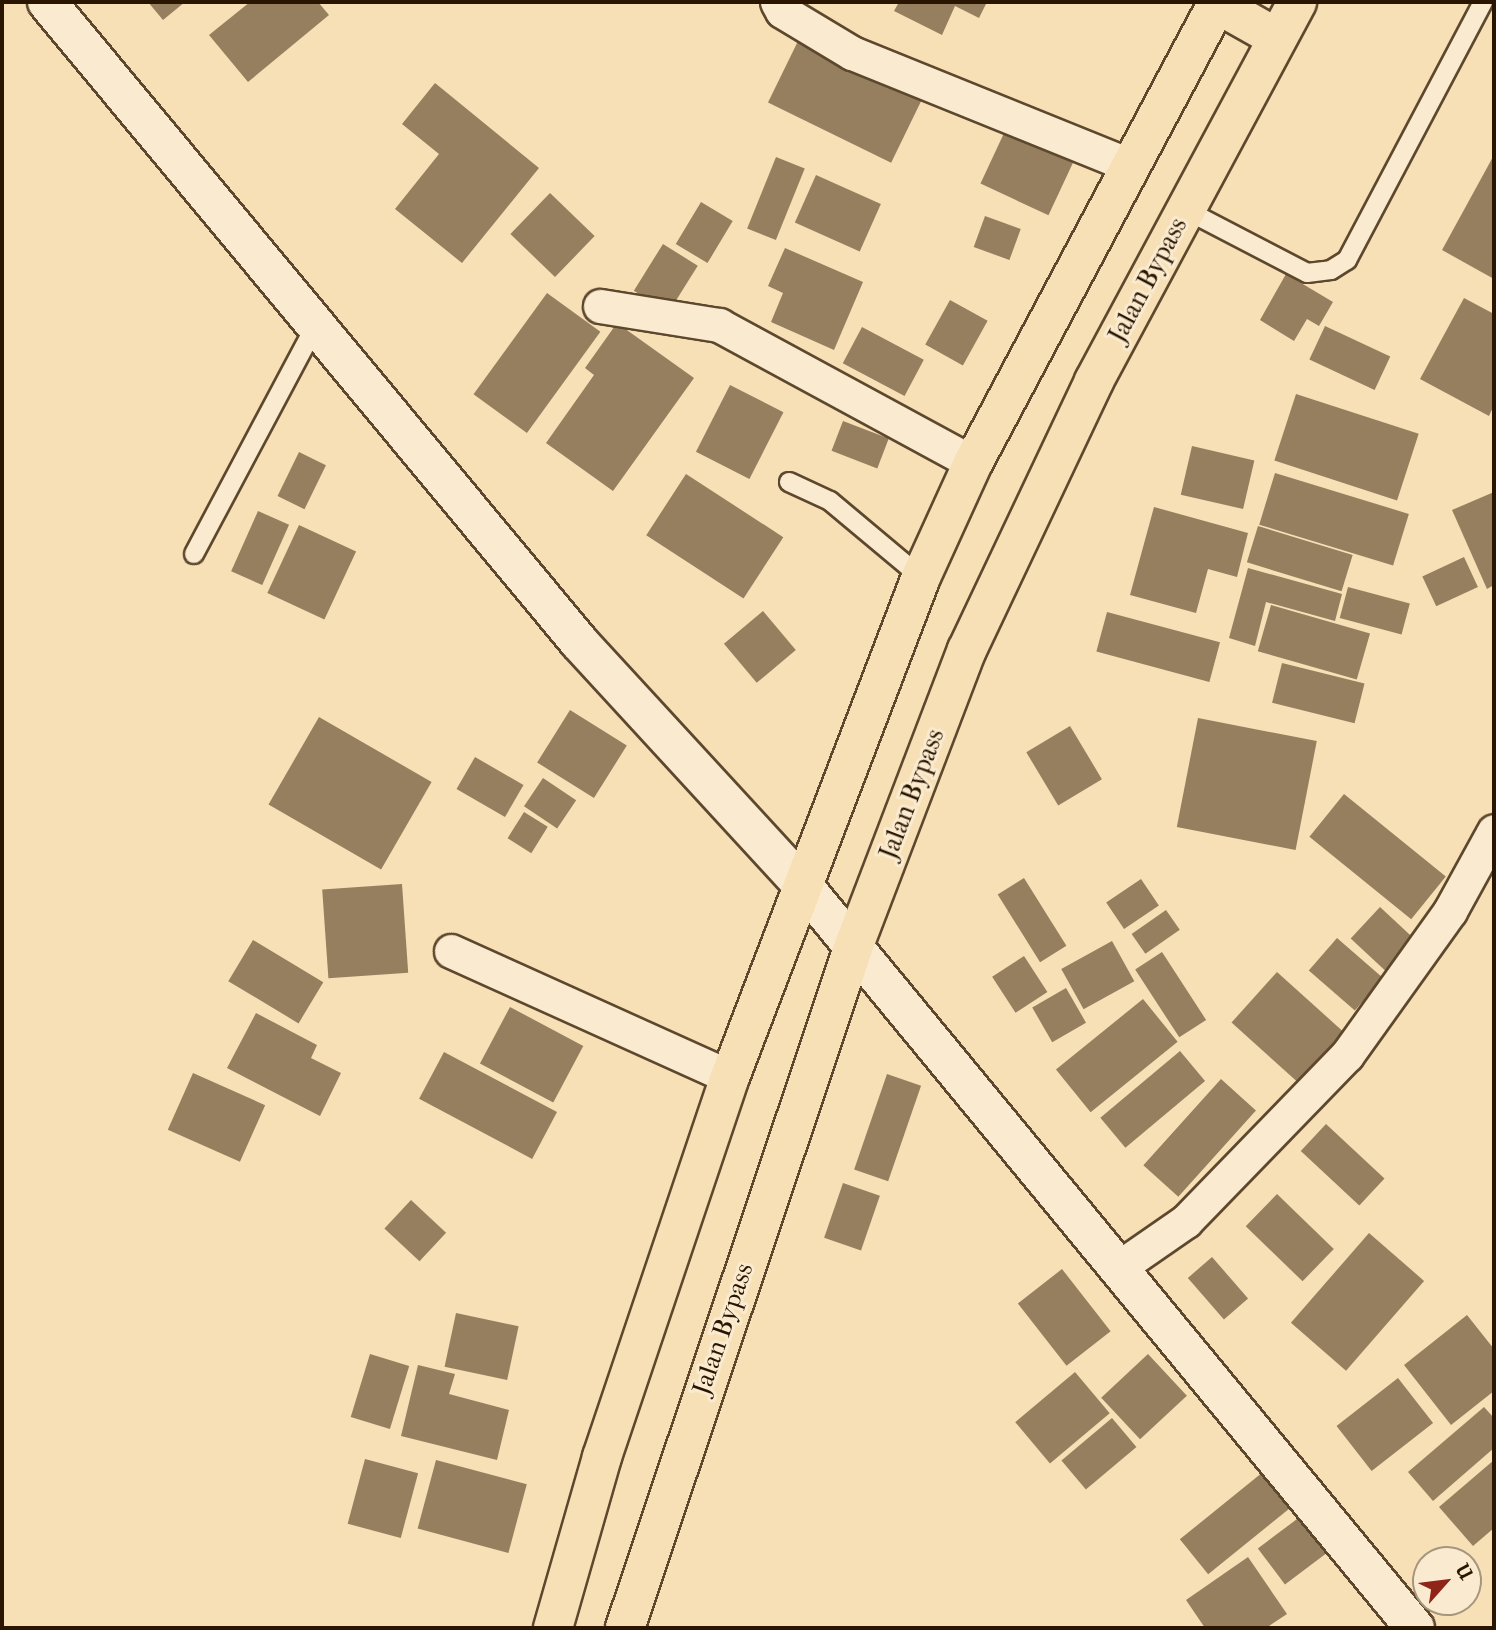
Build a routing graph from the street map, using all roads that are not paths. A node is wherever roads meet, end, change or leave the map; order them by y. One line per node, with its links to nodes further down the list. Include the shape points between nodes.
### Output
1 (47, 2): 10 (street)
2 (777, 2): 7 (street, via 782,11 852,53)
3 (1297, 2): 6 (highway, Jalan Bypass)
4 (1483, 2): 8 (lane, via 1347,260 1331,270 1307,273)
5 (1218, 3): 6 (highway); 7 (highway)
6 (1277, 38): 8 (highway, Jalan Bypass)
7 (1129, 165): 11 (highway)
8 (1186, 210): 17 (highway, Jalan Bypass, via 1094,381 967,650)
9 (600, 306): 11 (street, via 719,325)
10 (317, 323): 13 (lane); 16 (street, via 579,642)
11 (973, 463): 14 (highway)
12 (789, 482): 14 (lane, via 830,501)
13 (194, 554)
14 (921, 577): 16 (highway)
15 (1494, 831): 20 (street, via 1450,911 1347,1055 1185,1221)
16 (805, 888): 17 (street); 19 (highway)
17 (853, 948): 20 (street); 22 (highway, Jalan Bypass)
18 (451, 951): 19 (street)
19 (730, 1077): 21 (highway, via 602,1457)
20 (1121, 1266): 23 (street)
21 (553, 1628)
22 (625, 1628)
23 (1415, 1628)

